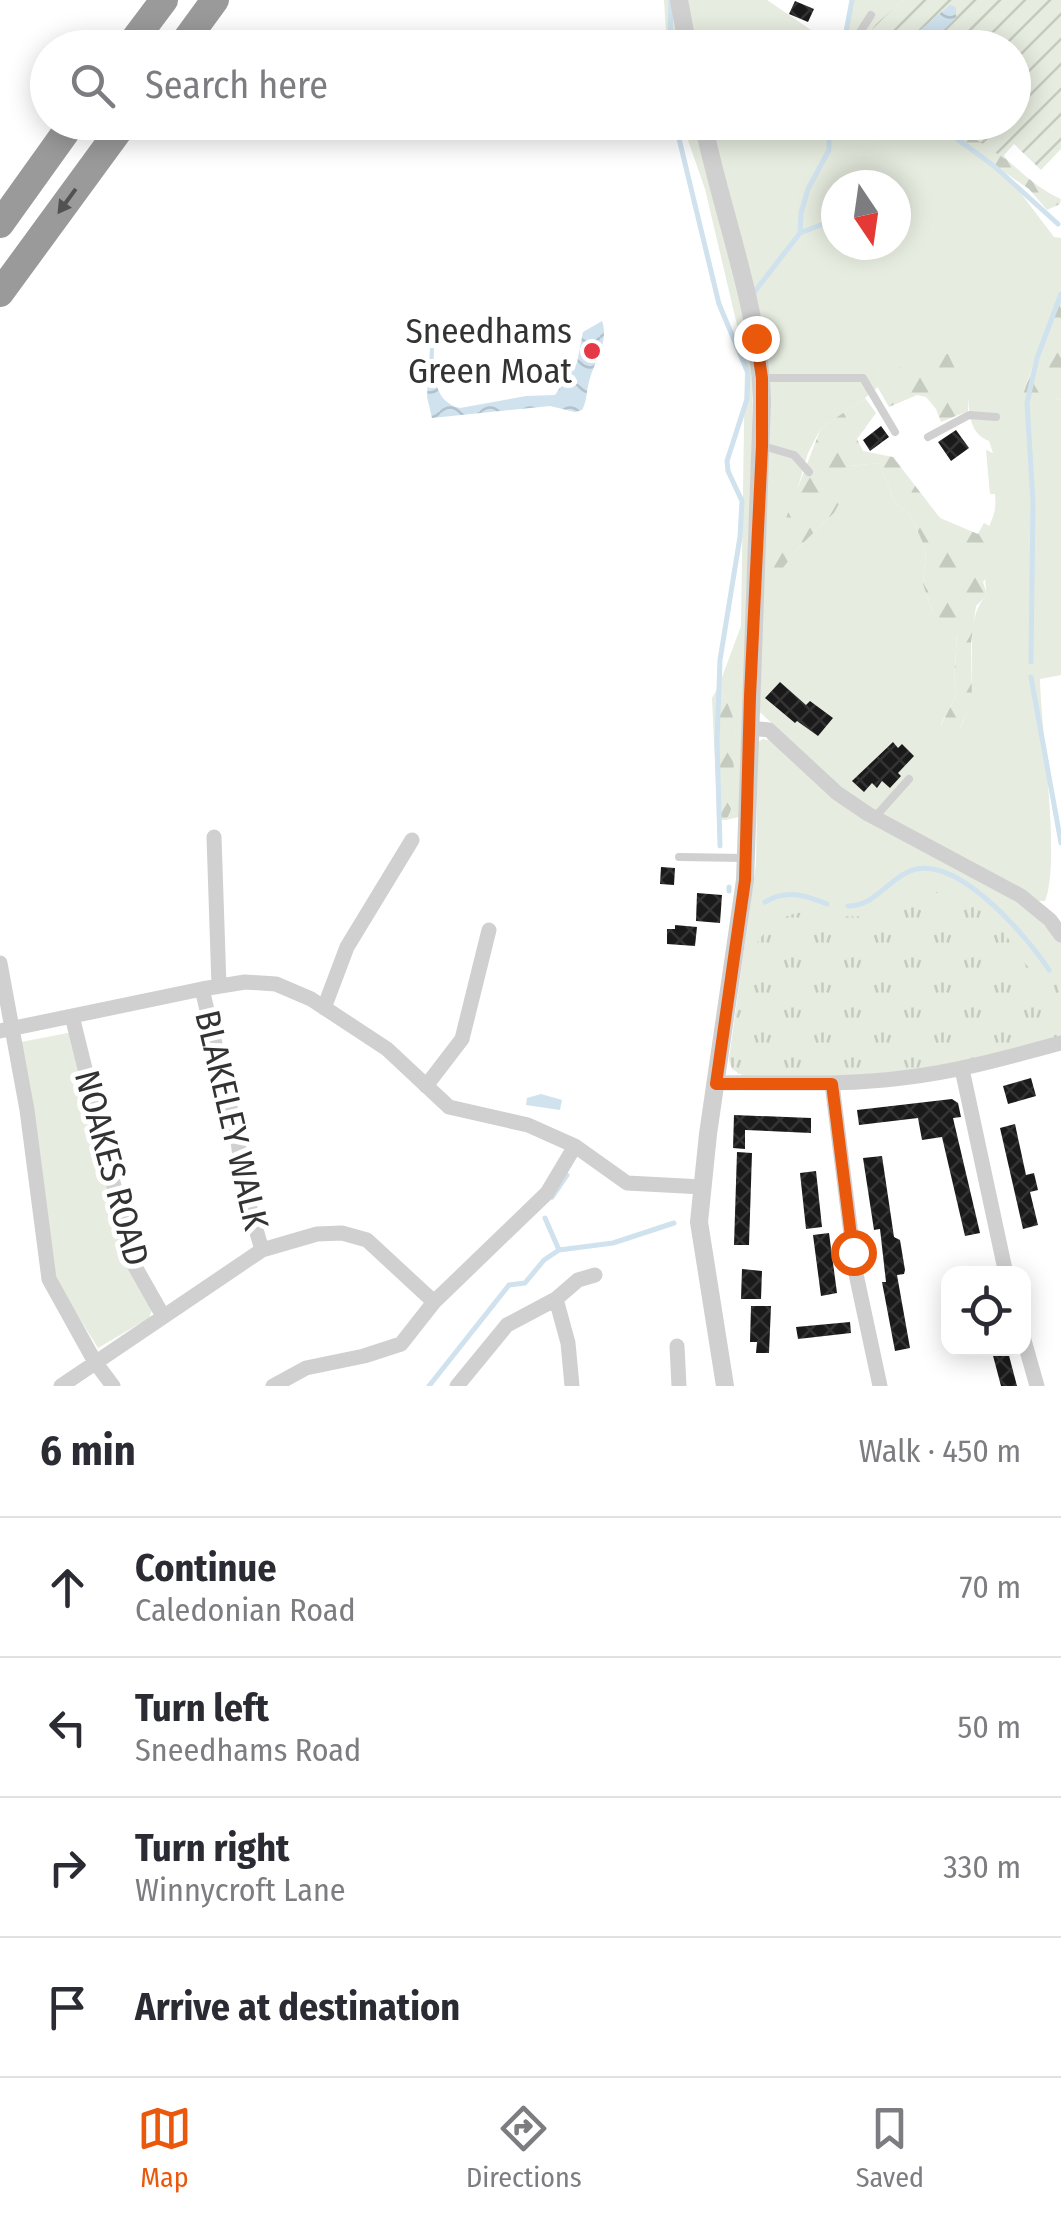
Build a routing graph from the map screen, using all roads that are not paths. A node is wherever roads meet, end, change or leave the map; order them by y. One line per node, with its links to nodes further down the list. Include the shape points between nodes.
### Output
1 (164, 0): 5 (highway)
2 (215, 0): 6 (highway)
3 (679, 0): 7 (street)
4 (871, 16): 8 (lane)
5 (142, 30)
6 (193, 30)
7 (685, 30)
8 (862, 30)
9 (59, 140): 12 (highway)
10 (112, 140): 13 (highway, one-way to 13)
11 (708, 140): 14 (street)
12 (0, 224)
13 (0, 293)
14 (762, 378): 16 (lane, via 863,378); 18 (street)
15 (996, 418): 17 (lane, via 968,414)
16 (896, 432)
17 (928, 437)
18 (762, 446): 19 (lane, via 794,455); 20 (street)
19 (809, 472)
20 (750, 728): 22 (street, via 769,730); 26 (street)
21 (909, 780): 22 (lane)
22 (874, 818): 28 (street, via 1021,896)
23 (214, 837): 30 (street)
24 (412, 840): 32 (street, via 347,948)
25 (680, 856): 26 (lane)
26 (745, 858): 37 (street)
27 (489, 930): 39 (street, via 462,1040)
28 (1061, 935)
29 (0, 964): 34 (street)
30 (219, 986): 31 (street); 32 (street, via 276,984)
31 (202, 989): 33 (street); 42 (street, BLAKELEY WALK)
32 (324, 1008): 39 (street, via 387,1049)
33 (72, 1016): 34 (street); 47 (street, NOAKES ROAD, via 132,1264)
34 (5, 1030): 50 (street, via 28,1110 49,1279)
35 (1061, 1043): 36 (street)
36 (962, 1069): 38 (street); 43 (street)
37 (716, 1084): 38 (street); 41 (street)
38 (832, 1084): 58 (street, via 856,1274)
39 (426, 1086): 40 (street, via 449,1106 528,1125)
40 (575, 1146): 41 (street, via 627,1183); 46 (street, via 546,1193)
41 (702, 1187): 57 (street, via 699,1222)
42 (262, 1250): 46 (street, via 342,1232 367,1240); 47 (street)
43 (1004, 1266)
44 (595, 1275): 45 (street)
45 (556, 1299): 54 (street, via 507,1325); 55 (street)
46 (434, 1302): 53 (street, via 401,1344 306,1368)
47 (163, 1316): 50 (street)
48 (676, 1346): 56 (street)
49 (1029, 1356): 59 (street)
50 (96, 1362): 51 (street); 52 (street)
51 (61, 1386)
52 (113, 1386)
53 (273, 1386)
54 (457, 1386)
55 (572, 1386)
56 (678, 1386)
57 (725, 1386)
58 (880, 1386)
59 (1037, 1386)

